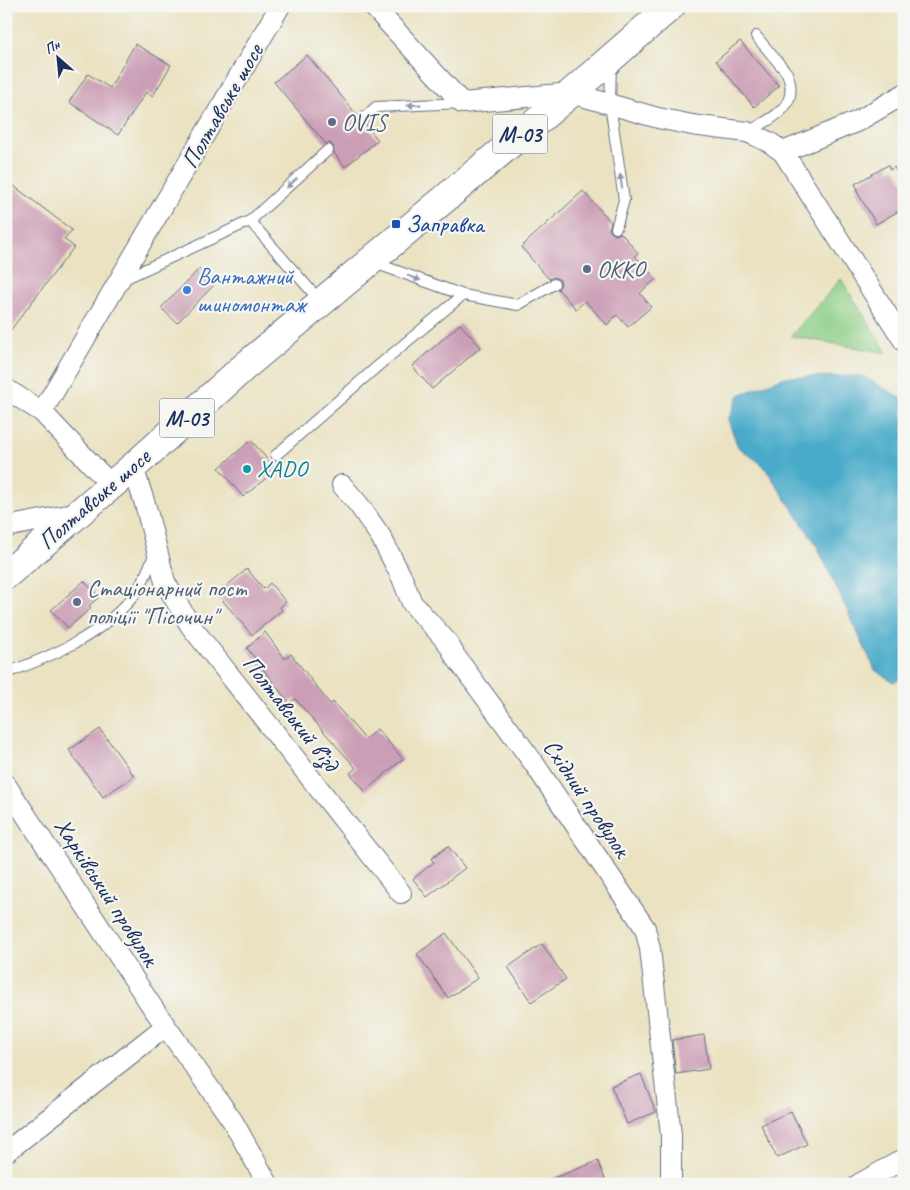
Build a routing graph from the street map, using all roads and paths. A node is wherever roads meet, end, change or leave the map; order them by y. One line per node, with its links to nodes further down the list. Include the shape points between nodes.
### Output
1 (280, 6): 17 (street, Полтавське шосе)
2 (373, 6): 8 (street)
3 (671, 6): 5 (highway, Полтавське шосе / М-03)
4 (756, 36): 11 (lane, via 787,73 791,93 782,111)
5 (612, 57): 6 (highway, Полтавське шосе / М-03); 9 (lane)
6 (571, 93): 8 (street); 9 (street); 16 (highway, Полтавське шосе / М-03)
7 (904, 94): 13 (street, via 858,121)
8 (462, 102): 10 (lane, one-way to 10, via 376,107)
9 (610, 104): 11 (street, via 667,120); 15 (lane, one-way to 9, via 624,200)
10 (363, 118)
11 (747, 132): 13 (street)
12 (328, 150): 14 (lane, one-way to 14)
13 (783, 152): 21 (street)
14 (250, 220): 17 (lane); 20 (lane)
15 (616, 228)
16 (369, 261): 19 (lane, one-way to 19); 20 (highway, Полтавське шосе / М-03)
17 (118, 282): 23 (street, Полтавське шосе)
18 (554, 284): 19 (lane, via 518,305)
19 (463, 295): 24 (lane)
20 (321, 302): 25 (highway, Полтавське шосе / М-03)
21 (904, 341)
22 (6, 389): 23 (street)
23 (42, 412): 26 (street)
24 (276, 455)
25 (133, 467): 26 (highway, Полтавське шосе / М-03); 30 (street, Полтавський в’їзд)
26 (111, 485): 28 (highway, Полтавське шосе / М-03)
27 (342, 485): 39 (street, Східний провулок, via 381,537 412,603 448,643 645,928 671,1135)
28 (78, 513): 29 (street); 31 (highway, Полтавське шосе / М-03)
29 (6, 527)
30 (157, 549): 32 (lane, via 135,593 112,617 76,643); 34 (street, Полтавський в’їзд, via 165,582 190,625)
31 (6, 575)
32 (6, 673)
33 (6, 785): 35 (street, Харківський провулок)
34 (401, 893)
35 (166, 1026): 36 (street); 38 (street, Харківський провулок, via 232,1120)
36 (6, 1152)
37 (904, 1159): 40 (street)
38 (268, 1184)
39 (671, 1184)
40 (859, 1184)

